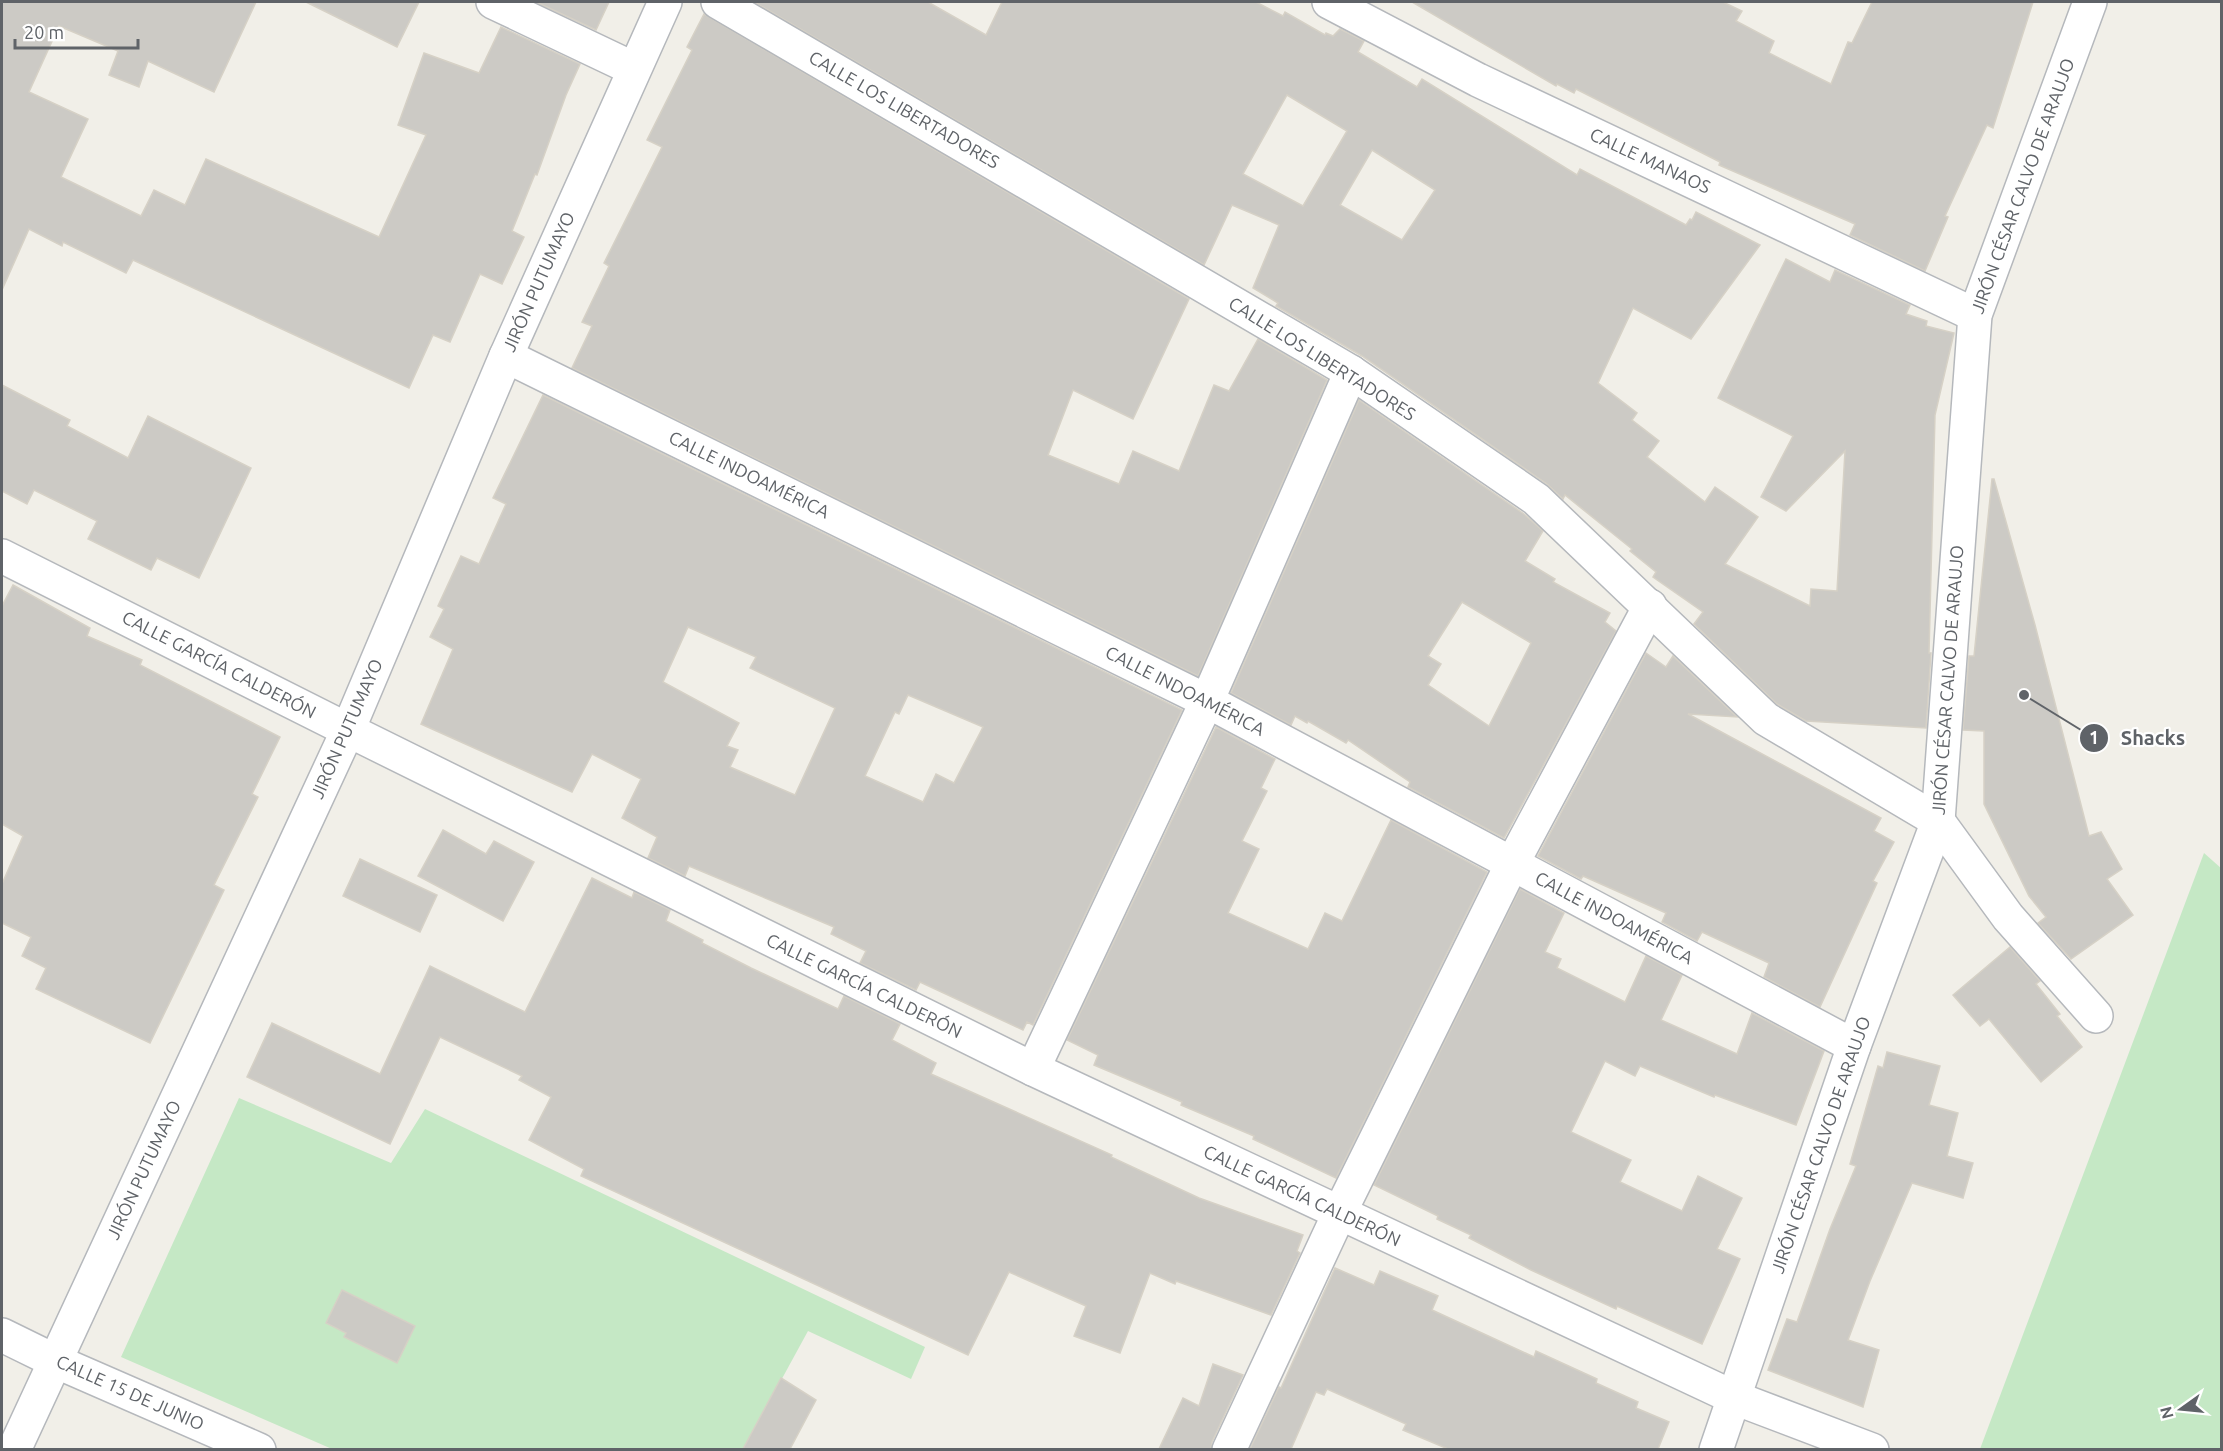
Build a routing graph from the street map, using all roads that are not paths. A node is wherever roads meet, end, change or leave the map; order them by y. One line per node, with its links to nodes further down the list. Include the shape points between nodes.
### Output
1 (493, 2): 6 (street)
2 (665, 2): 6 (street, JIRÓN PUTUMAYO)
3 (718, 2): 9 (street, CALLE LOS LIBERTADORES)
4 (1329, 2): 7 (street, CALLE MANAOS, via 1478,80)
5 (2090, 2): 7 (street, JIRÓN CÉSAR CALVO DE ARAUJO)
6 (634, 69): 8 (street, JIRÓN PUTUMAYO)
7 (1975, 315): 14 (street, JIRÓN CÉSAR CALVO DE ARAUJO)
8 (506, 356): 12 (street, CALLE INDOAMÉRICA); 13 (street, JIRÓN PUTUMAYO)
9 (1351, 372): 11 (street, CALLE LOS LIBERTADORES, via 1536,499); 12 (street)
10 (2, 556): 13 (street, CALLE GARCÍA CALDERÓN)
11 (1650, 606): 14 (street, CALLE LOS LIBERTADORES, via 1766,719); 15 (street)
12 (1208, 701): 15 (street, CALLE INDOAMÉRICA); 18 (street)
13 (348, 730): 18 (street, CALLE GARCÍA CALDERÓN); 21 (street, JIRÓN PUTUMAYO)
14 (1938, 821): 16 (street, via 2008,917); 17 (street, JIRÓN CÉSAR CALVO DE ARAUJO)
15 (1512, 864): 17 (street, CALLE INDOAMÉRICA); 19 (street)
16 (2096, 1016)
17 (1854, 1046): 22 (street, JIRÓN CÉSAR CALVO DE ARAUJO)
18 (1033, 1069): 19 (street, CALLE GARCÍA CALDERÓN)
19 (1339, 1214): 22 (street, CALLE GARCÍA CALDERÓN); 25 (street)
20 (2, 1335): 21 (street, CALLE 15 DE JUNIO)
21 (55, 1361): 23 (street, JIRÓN PUTUMAYO); 24 (street, CALLE 15 DE JUNIO)
22 (1735, 1398): 26 (street, JIRÓN CÉSAR CALVO DE ARAUJO); 27 (street, CALLE GARCÍA CALDERÓN)
23 (14, 1449)
24 (259, 1449)
25 (1229, 1449)
26 (1716, 1449)
27 (1872, 1449)

